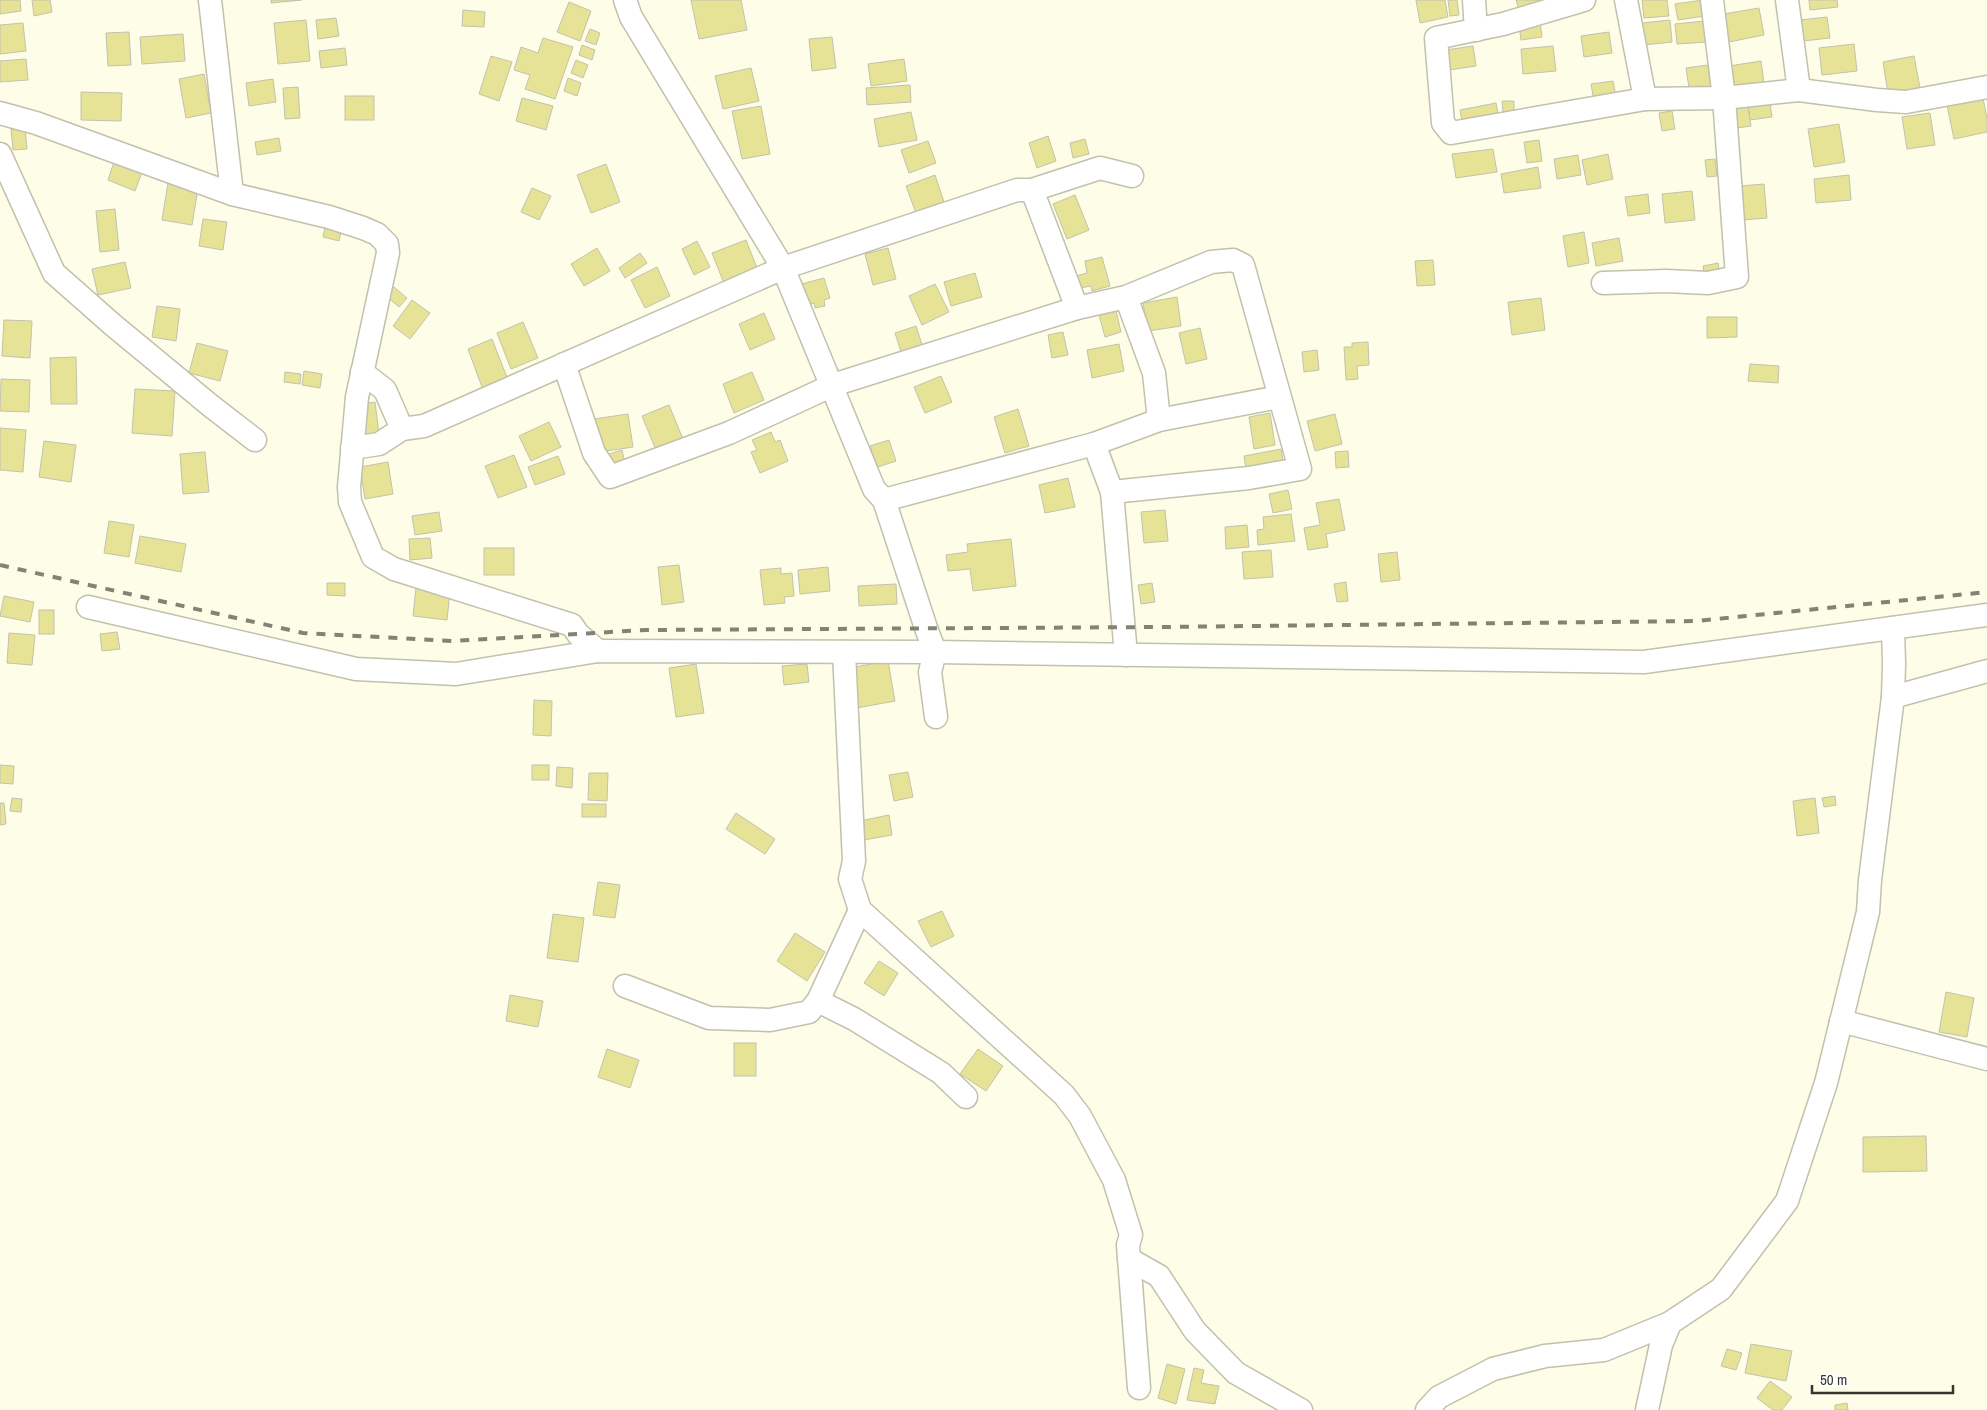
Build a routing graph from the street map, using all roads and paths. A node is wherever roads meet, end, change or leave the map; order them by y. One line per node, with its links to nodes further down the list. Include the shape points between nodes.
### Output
1 (210, 0): 17 (street)
2 (625, 0): 18 (street, via 631,17)
3 (1474, 0): 8 (street)
4 (1584, 0): 8 (street)
5 (1626, 0): 12 (street)
6 (1712, 0): 11 (street)
7 (1787, 0): 10 (street)
8 (1476, 30): 12 (street, via 1436,38 1443,123 1451,133)
9 (1987, 88): 10 (street, via 1906,102)
10 (1799, 90): 11 (street)
11 (1724, 98): 12 (street); 19 (street, via 1737,277 1708,283 1666,280)
12 (1646, 99)
13 (0, 112): 17 (street)
14 (0, 154): 28 (street, via 54,273)
15 (1132, 176): 16 (street, via 1100,168)
16 (1032, 190): 18 (street, via 1018,190); 21 (street)
17 (232, 194): 23 (street, via 329,217 377,234 387,244 388,253)
18 (783, 268): 22 (street); 24 (street)
19 (1603, 283)
20 (1126, 298): 21 (street); 25 (street, via 1211,262 1233,260 1243,265); 26 (street, via 1154,373)
21 (1076, 308): 24 (street)
22 (564, 364): 24 (street, via 594,454 610,477 729,433); 27 (street, via 424,426)
23 (362, 372): 27 (street, via 385,390); 30 (street)
24 (833, 385): 32 (street, via 874,489)
25 (1279, 397): 26 (street); 31 (street, via 1300,469 1249,478)
26 (1159, 420): 29 (street)
27 (402, 429): 30 (street, via 379,444)
28 (255, 440)
29 (1094, 444): 31 (street); 32 (street)
30 (352, 448): 36 (street, via 350,502 373,557 394,569 572,625)
31 (1112, 492): 39 (street)
32 (884, 500): 38 (street)
33 (88, 607): 36 (street, via 356,669 456,674)
34 (1987, 615): 35 (street)
35 (1893, 628): 39 (street, via 1644,662); 41 (street)
36 (598, 651): 37 (street)
37 (844, 652): 38 (street); 43 (street, via 854,860 850,879)
38 (935, 652): 39 (street); 42 (street, via 930,672)
39 (1126, 655)
40 (1987, 671): 41 (street)
41 (1892, 697): 46 (street, via 1868,912)
42 (936, 717)
43 (860, 910): 45 (street); 49 (street, via 1064,1095 1080,1116 1114,1180 1131,1235)
44 (625, 986): 45 (street, via 708,1018 770,1020 809,1012)
45 (818, 1001): 48 (street, via 941,1072)
46 (1841, 1021): 47 (street); 50 (street, via 1826,1083 1788,1201 1721,1289)
47 (1987, 1059)
48 (966, 1097)
49 (1129, 1259): 51 (street); 52 (street, via 1159,1276 1195,1331 1236,1373)
50 (1670, 1323): 53 (street, via 1604,1350 1545,1356 1493,1368 1439,1397); 54 (street, via 1661,1345)
51 (1138, 1388)
52 (1301, 1410)
53 (1427, 1410)
54 (1647, 1410)

